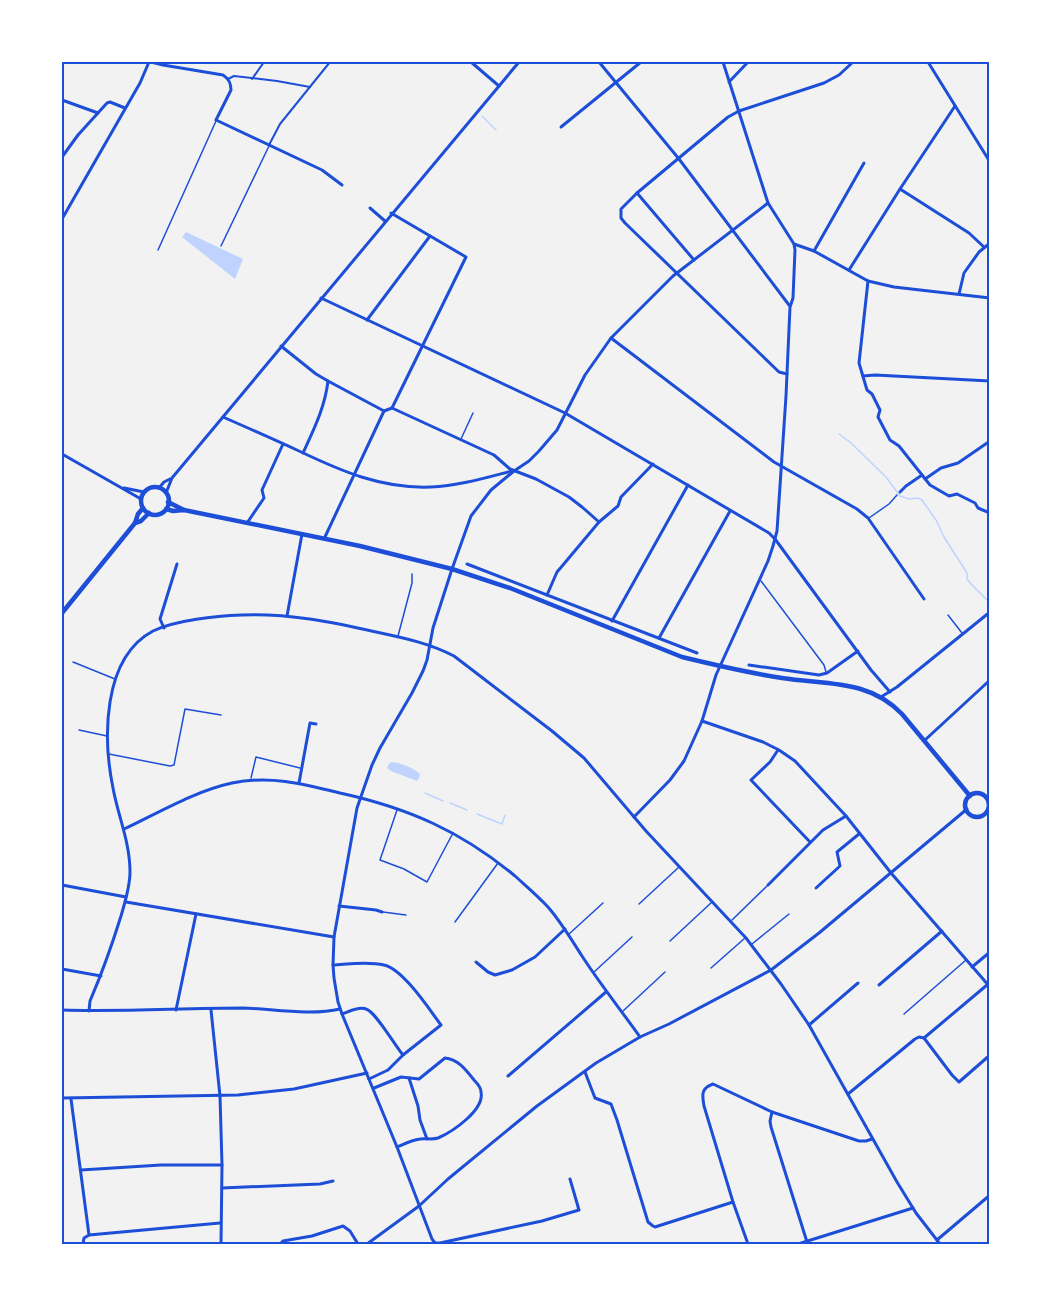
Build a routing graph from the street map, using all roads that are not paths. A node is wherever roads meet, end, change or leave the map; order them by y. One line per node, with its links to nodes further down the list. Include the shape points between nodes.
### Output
1 (150, 62): 12 (street, via 218,73); 20 (street)
2 (264, 62): 13 (street)
3 (330, 62): 17 (street)
4 (471, 62): 16 (street)
5 (519, 62): 16 (street)
6 (599, 62): 14 (street)
7 (640, 62): 14 (street)
8 (723, 62): 15 (street)
9 (748, 62): 15 (street)
10 (853, 62): 21 (street, via 824,83)
11 (928, 62): 19 (street)
12 (228, 79): 13 (street); 23 (street, via 231,90)
13 (252, 79): 17 (street)
14 (615, 82): 24 (street); 27 (street)
15 (729, 82): 21 (street)
16 (499, 86): 35 (street)
17 (310, 87): 25 (street, via 280,124)
18 (62, 100): 22 (street)
19 (955, 106): 28 (street); 31 (street)
20 (126, 108): 22 (street, via 108,102); 36 (street)
21 (739, 111): 27 (street); 33 (street)
22 (98, 113): 26 (street)
23 (216, 120): 25 (street); 44 (lane)
24 (561, 127)
25 (269, 145): 30 (street, via 322,170); 42 (lane)
26 (62, 158)
27 (679, 159): 32 (street); 38 (street)
28 (990, 162)
29 (864, 163): 45 (street)
30 (342, 185)
31 (900, 189): 43 (street); 47 (street)
32 (637, 193): 46 (street); 48 (street, via 625,204 621,218)
33 (768, 202): 38 (street); 41 (street)
34 (370, 208): 37 (street)
35 (392, 213): 37 (street); 39 (street)
36 (62, 219)
37 (385, 221): 51 (street)
38 (733, 231): 46 (street); 53 (street)
39 (430, 236): 54 (street); 56 (street, via 466,257)
40 (990, 243): 43 (street)
41 (794, 244): 45 (street); 53 (street)
42 (221, 246)
43 (984, 247): 50 (street, via 964,273)
44 (158, 250)
45 (814, 251): 47 (street)
46 (694, 260): 48 (street)
47 (849, 270): 49 (street)
48 (677, 273): 55 (street); 58 (street, via 779,372)
49 (868, 281): 50 (street); 59 (street, via 859,363)
50 (959, 294): 52 (street)
51 (321, 298): 54 (street); 57 (street)
52 (990, 298)
53 (790, 307): 58 (street)
54 (367, 320): 56 (street)
55 (611, 338): 65 (street, via 585,375); 73 (street)
56 (422, 345): 62 (street); 65 (street)
57 (281, 346): 60 (street); 66 (street)
58 (787, 374): 73 (street)
59 (863, 376): 61 (street); 76 (street, via 890,440)
60 (328, 381): 63 (street); 70 (street, via 322,410)
61 (990, 381)
62 (392, 408): 63 (street); 67 (street)
63 (384, 411): 75 (street)
64 (473, 413): 67 (lane)
65 (566, 413): 72 (street); 74 (street, via 545,444)
66 (223, 417): 69 (street); 77 (street)
67 (461, 440): 74 (street, via 494,454)
68 (990, 441): 78 (street)
69 (283, 444): 70 (street); 96 (street, via 262,490 264,498)
70 (303, 453): 75 (street)
71 (62, 454): 80 (street)
72 (653, 464): 79 (street); 94 (street, via 621,497 618,506)
73 (781, 465): 93 (street); 99 (street)
74 (514, 471): 75 (street, via 431,487 392,486); 94 (street, via 569,498); 102 (street, via 476,508)
75 (354, 475): 98 (street)
76 (922, 475): 78 (street); 84 (street)
77 (172, 478): 81 (street); 83 (street)
78 (926, 479): 92 (street, via 939,491 949,496 957,494)
79 (688, 485): 90 (street); 111 (street)
80 (122, 487): 82 (street); 85 (street)
81 (159, 488): 82 (main road); 83 (main road)
82 (144, 492): 85 (main road)
83 (166, 493): 86 (main road)
84 (898, 494): 93 (lane)
85 (141, 499): 87 (main road)
86 (168, 502): 88 (main road); 89 (main road)
87 (143, 508): 91 (main road); 95 (main road)
88 (166, 509): 89 (main road); 91 (main road, via 160,514)
89 (184, 510): 96 (main road)
90 (730, 511): 99 (street); 115 (street)
91 (149, 513): 95 (main road)
92 (990, 513)
93 (868, 518): 106 (street)
94 (599, 522): 105 (street, via 557,572)
95 (135, 523): 108 (main road)
96 (246, 523): 97 (main road)
97 (302, 534): 98 (main road); 110 (street)
98 (324, 539): 102 (main road)
99 (776, 539): 104 (street); 117 (street)
100 (177, 564): 112 (street, via 160,619)
101 (467, 564): 105 (street)
102 (452, 569): 116 (street); 121 (main road, via 682,657)
103 (412, 574): 114 (lane)
104 (760, 579): 121 (street); 122 (lane)
105 (547, 595): 111 (street)
106 (924, 599)
107 (990, 612): 113 (street)
108 (62, 613)
109 (948, 615): 113 (lane)
110 (287, 616): 112 (street, via 222,616); 114 (street)
111 (612, 621): 115 (street)
112 (164, 628): 123 (street, via 134,646)
113 (963, 634): 125 (street)
114 (398, 637): 116 (street)
115 (659, 639): 118 (street)
116 (430, 645): 141 (street, via 419,680 380,748); 146 (street, via 454,656 573,748)
117 (858, 651): 122 (street); 125 (street)
118 (697, 653)
119 (73, 662): 123 (lane)
120 (749, 665): 122 (street, via 803,674)
121 (720, 667): 126 (main road, via 849,686); 128 (street)
122 (827, 673)
123 (116, 680): 131 (street)
124 (990, 680): 132 (street)
125 (890, 692): 126 (street)
126 (881, 697): 132 (main road, via 895,706)
127 (221, 715): 134 (lane, via 185,709 174,765)
128 (702, 721): 133 (street); 146 (street, via 677,772)
129 (316, 724): 135 (street, via 310,723)
130 (79, 730): 131 (lane)
131 (108, 736): 134 (street)
132 (924, 741): 140 (main road)
133 (778, 750): 145 (street, via 795,760); 151 (street, via 751,780)
134 (108, 753): 148 (street)
135 (301, 769): 136 (lane, via 256,757); 137 (street)
136 (251, 780): 137 (street); 148 (street, via 202,792)
137 (298, 783): 141 (street)
138 (990, 790): 139 (main road)
139 (984, 795): 140 (main road); 144 (main road, via 989,804)
140 (970, 796): 143 (main road)
141 (360, 797): 142 (street); 163 (street)
142 (397, 809): 149 (street); 149 (lane, via 380,861 427,882)
143 (967, 809): 144 (main road, via 971,815); 154 (street)
144 (985, 814): 147 (main road)
145 (846, 816): 150 (street); 151 (street)
146 (634, 817): 153 (street)
147 (990, 819)
148 (124, 829): 158 (street, via 130,872)
149 (453, 833): 152 (street)
150 (859, 834): 154 (street); 157 (street, via 837,852 840,866)
151 (810, 842): 156 (street)
152 (498, 862): 169 (lane); 170 (street, via 540,899)
153 (679, 866): 160 (street); 162 (lane)
154 (891, 873): 171 (street); 185 (street)
155 (62, 885): 158 (street)
156 (768, 885): 168 (lane)
157 (816, 888)
158 (126, 897): 159 (street)
159 (125, 902): 165 (street); 188 (street)
160 (713, 902): 168 (street); 176 (lane)
161 (603, 903): 172 (lane)
162 (639, 904)
163 (339, 906): 164 (street); 173 (street)
164 (382, 912): 167 (lane)
165 (196, 914): 173 (street); 196 (street)
166 (789, 914): 177 (lane)
167 (406, 915)
168 (731, 921): 175 (street)
169 (456, 922)
170 (565, 929): 172 (street); 180 (street, via 535,957 512,970 495,975)
171 (942, 931): 179 (street); 190 (street)
172 (568, 934): 186 (street)
173 (334, 937): 181 (street)
174 (632, 938): 186 (lane)
175 (746, 938): 177 (street); 183 (lane)
176 (670, 941)
177 (751, 945): 185 (street)
178 (990, 952): 182 (street)
179 (966, 960): 182 (street); 200 (lane)
180 (476, 962)
181 (333, 965): 194 (street); 204 (street, via 391,967 402,975 441,1025)
182 (972, 967): 191 (street)
183 (711, 968)
184 (62, 969): 188 (street)
185 (771, 970): 201 (street); 202 (street)
186 (593, 972): 192 (street)
187 (665, 972): 198 (lane)
188 (101, 976): 197 (street)
189 (858, 983): 201 (street)
190 (879, 985)
191 (989, 986): 203 (street)
192 (606, 992): 198 (street); 208 (street)
193 (211, 1009): 194 (street); 196 (street); 213 (street)
194 (340, 1009): 199 (street)
195 (62, 1010): 197 (street)
196 (176, 1010): 197 (street)
197 (89, 1011)
198 (622, 1011): 202 (street)
199 (342, 1014): 204 (street, via 361,1008 369,1010); 207 (street)
200 (904, 1014)
201 (809, 1025): 212 (street)
202 (640, 1037): 206 (street)
203 (924, 1038): 205 (street, via 959,1082); 212 (street, via 915,1039)
204 (403, 1055): 210 (street, via 388,1070)
205 (990, 1055)
206 (585, 1071): 226 (street, via 595,1098 611,1104 651,1225 656,1227); 227 (street, via 537,1106)
207 (367, 1073): 210 (street); 213 (street, via 294,1089)
208 (508, 1076)
209 (409, 1078): 211 (street, via 401,1077); 217 (street); 217 (street, via 418,1079 448,1057 464,1067 482,1092 474,1113 447,1134)
210 (369, 1079): 211 (street)
211 (374, 1088): 219 (street)
212 (848, 1094): 218 (street)
213 (220, 1096): 215 (street); 220 (street)
214 (62, 1098): 215 (street)
215 (70, 1099): 221 (street)
216 (772, 1112): 218 (street, via 859,1141); 226 (street, via 713,1084 703,1090 704,1106); 232 (street, via 771,1127)
217 (427, 1139): 219 (street)
218 (872, 1139): 228 (street)
219 (397, 1147): 227 (street)
220 (222, 1165): 221 (street); 224 (street)
221 (81, 1170): 230 (street)
222 (570, 1179): 227 (street, via 579,1210 440,1243 432,1239)
223 (333, 1181): 224 (street)
224 (222, 1188): 229 (street)
225 (990, 1195): 231 (street)
226 (733, 1202): 238 (street)
227 (419, 1206): 237 (street)
228 (913, 1208): 231 (street); 232 (street)
229 (220, 1223): 230 (street); 234 (street)
230 (89, 1235): 233 (street)
231 (937, 1240): 240 (street)
232 (807, 1242): 239 (street)
233 (83, 1245)
234 (221, 1245)
235 (280, 1245): 236 (street, via 343,1226)
236 (358, 1245)
237 (367, 1245)
238 (748, 1245)
239 (798, 1245)
240 (940, 1245)

